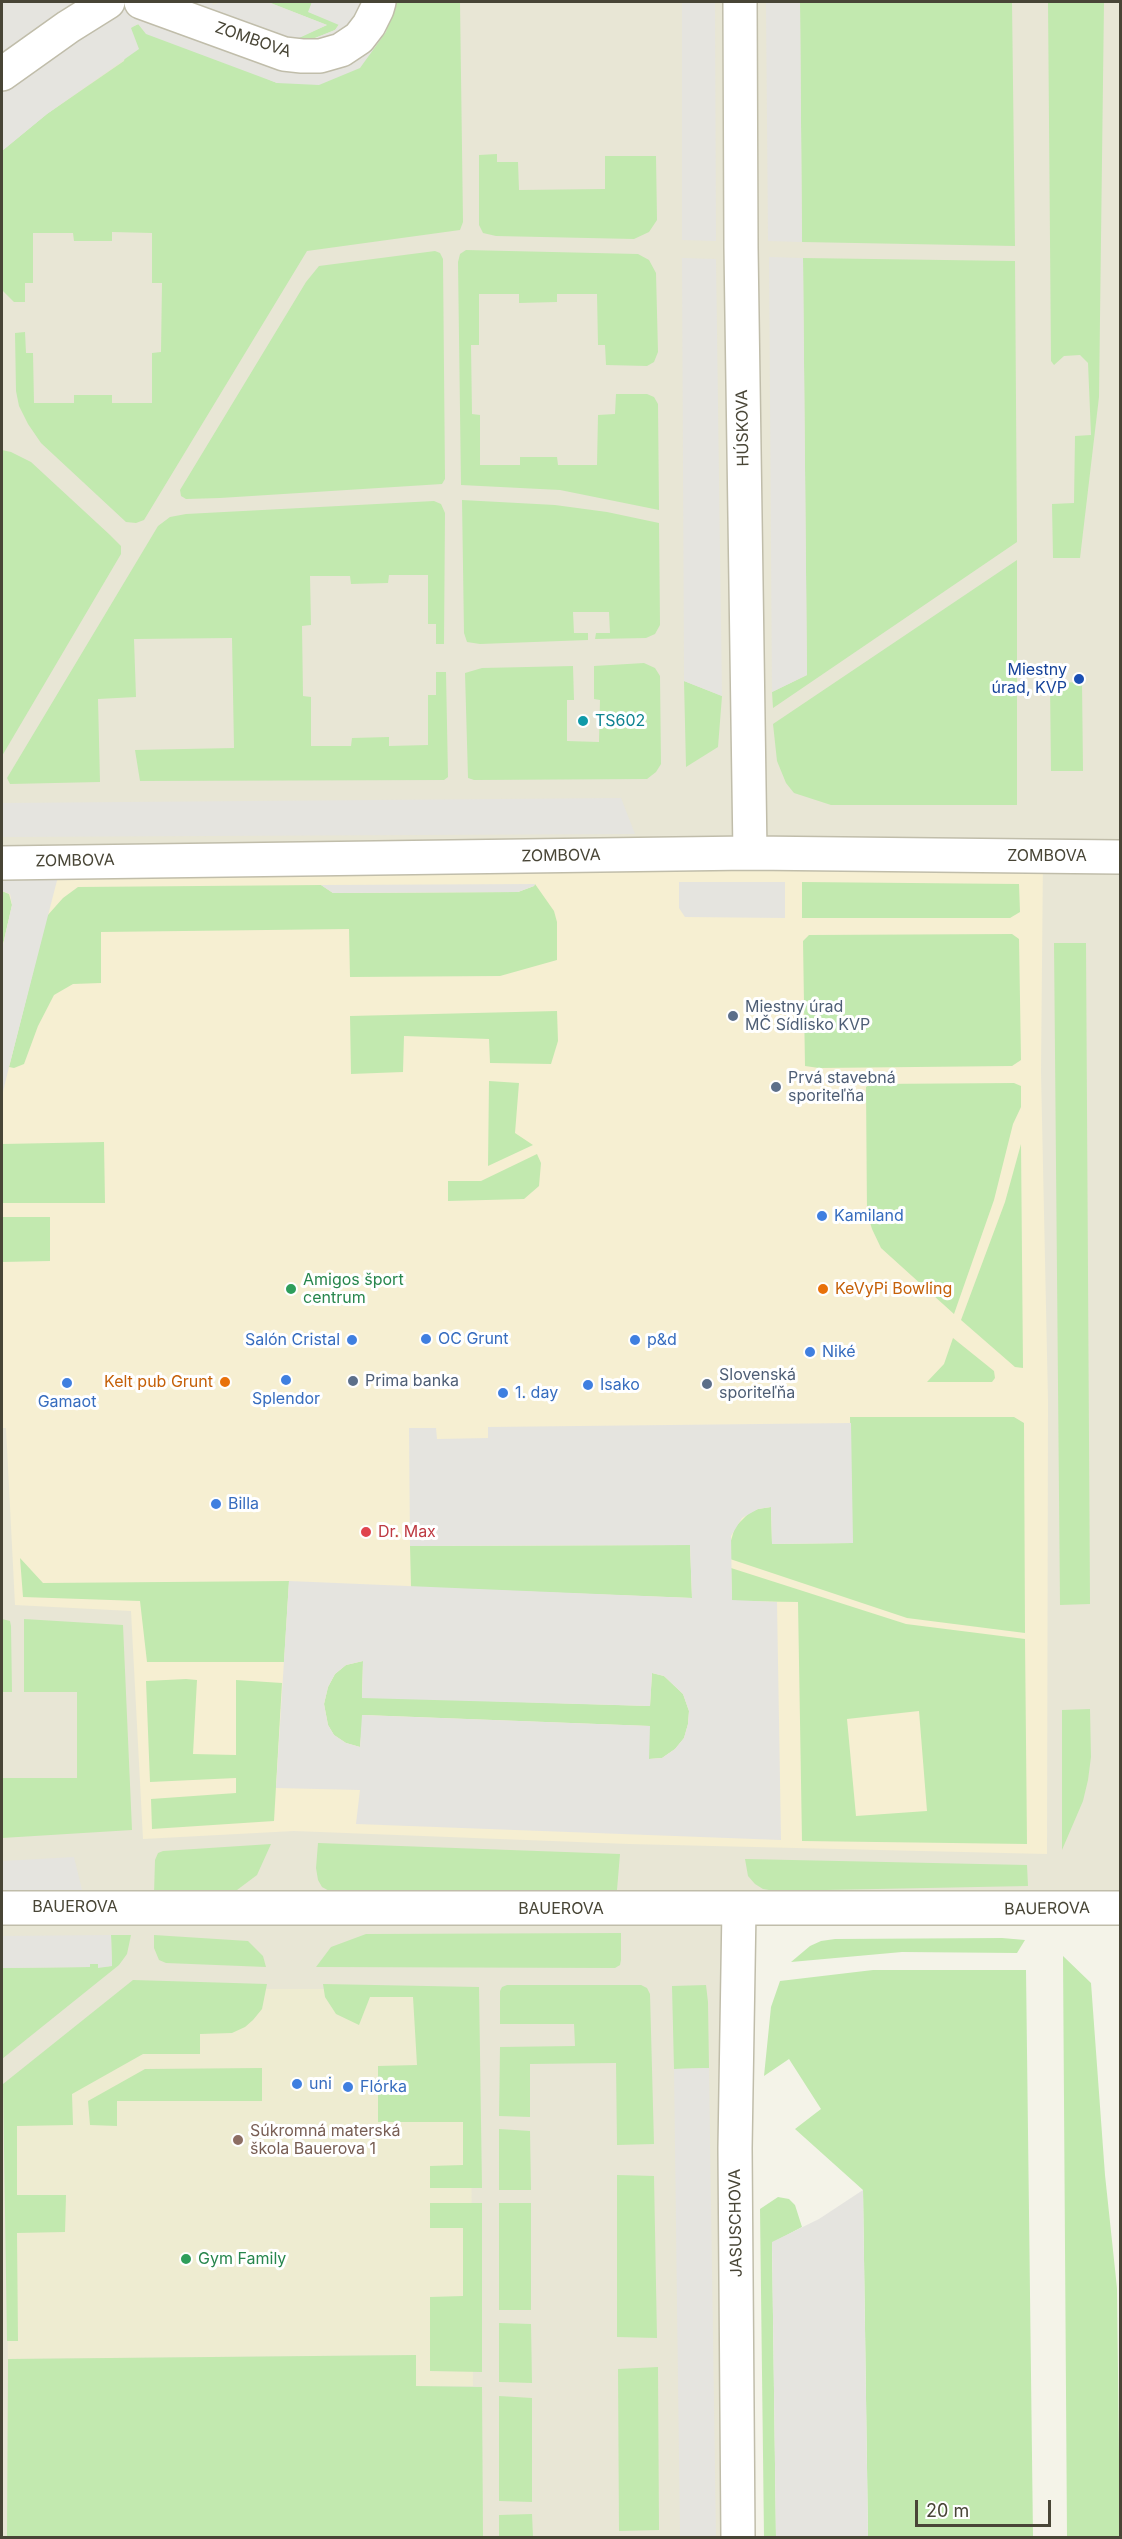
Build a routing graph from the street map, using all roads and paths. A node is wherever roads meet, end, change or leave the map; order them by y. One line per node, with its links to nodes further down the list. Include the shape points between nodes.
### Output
1 (108, 2): 5 (street)
2 (141, 2): 3 (street, ZOMBOVA, via 284,54 302,56 341,50 369,25)
3 (379, 2)
4 (740, 2): 6 (street, HÚSKOVA)
5 (2, 74)
6 (750, 854): 7 (street, ZOMBOVA); 8 (street, ZOMBOVA)
7 (1120, 857)
8 (2, 863)
9 (2, 1908): 11 (street, BAUEROVA)
10 (1120, 1908): 11 (street, BAUEROVA)
11 (739, 1910): 12 (street, JASUSCHOVA, via 735,2148)
12 (738, 2538)

